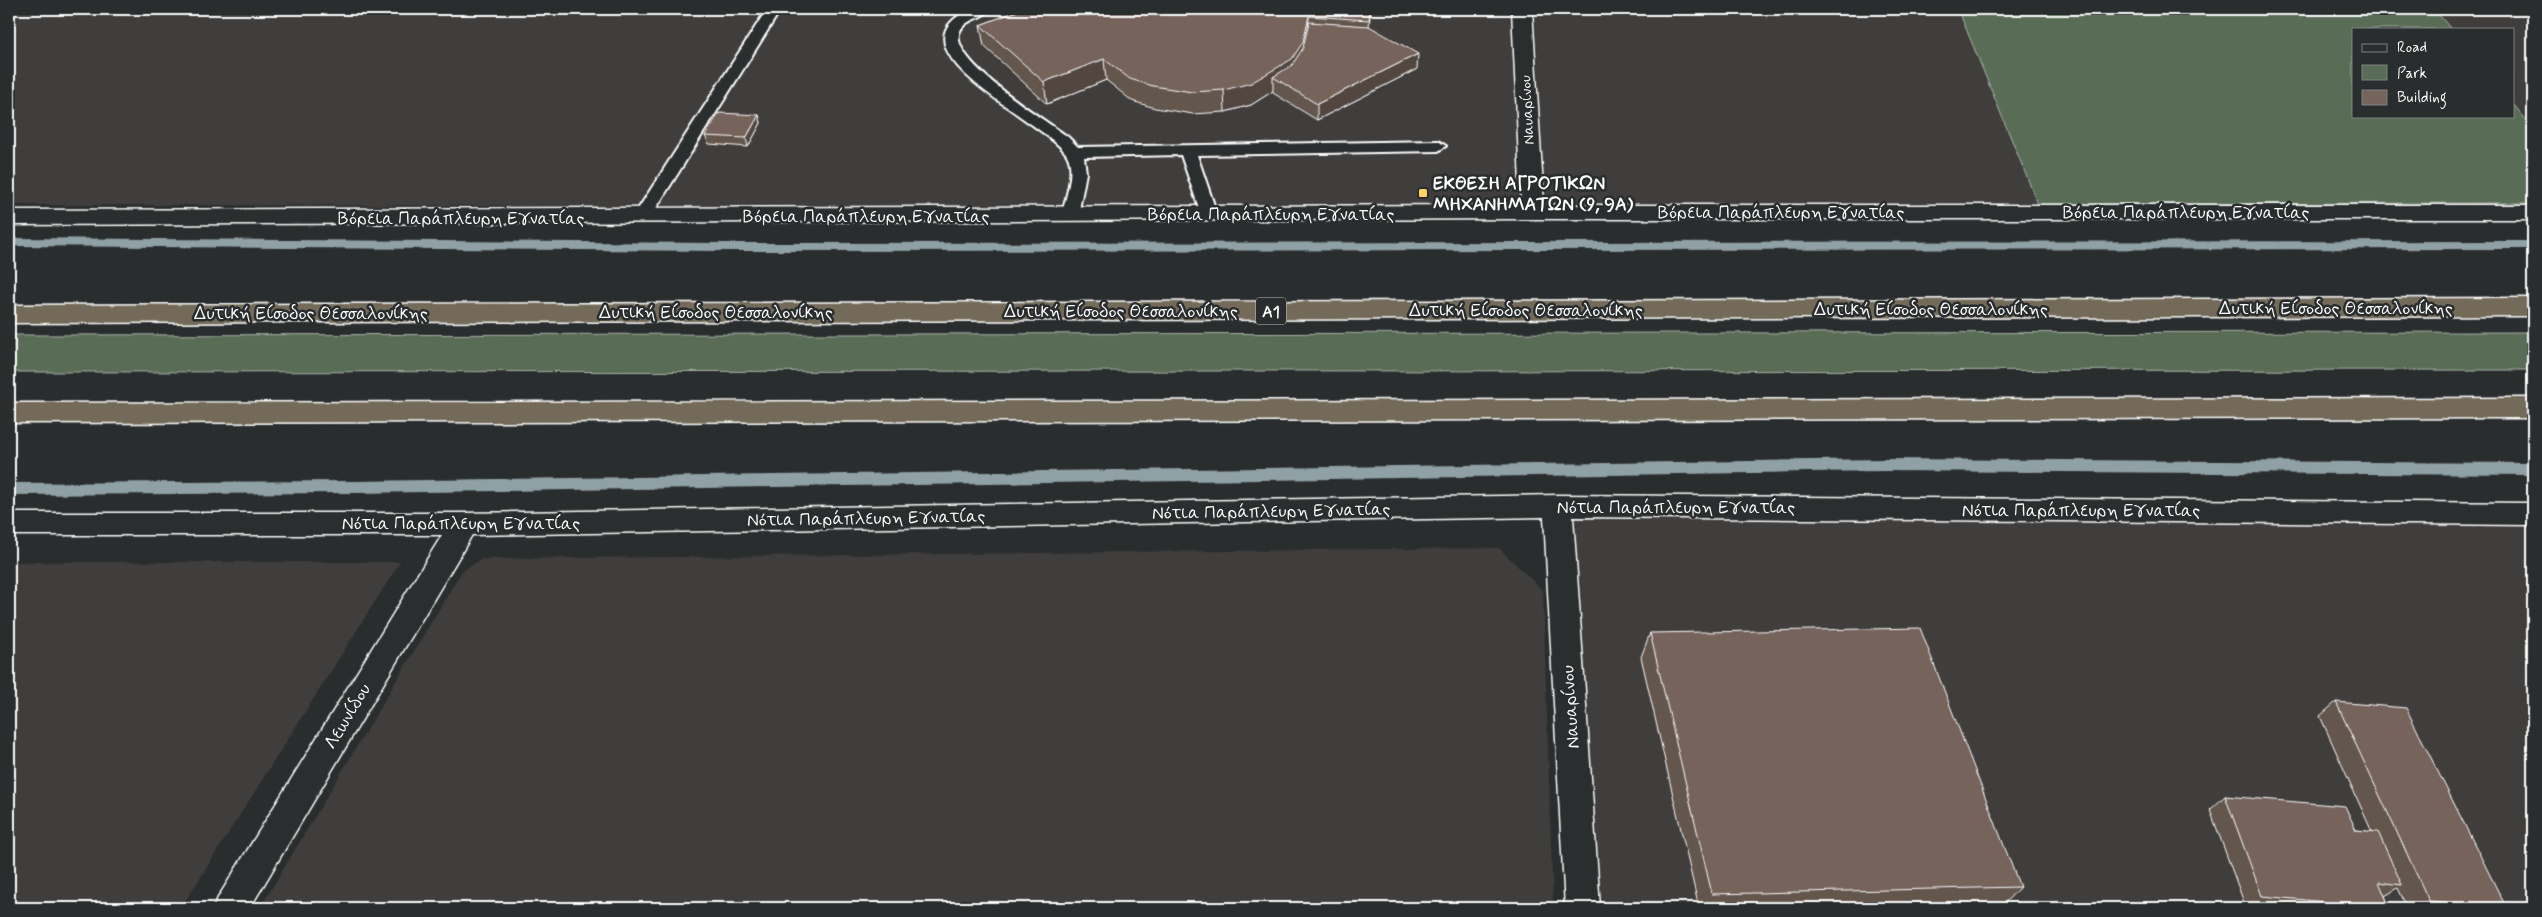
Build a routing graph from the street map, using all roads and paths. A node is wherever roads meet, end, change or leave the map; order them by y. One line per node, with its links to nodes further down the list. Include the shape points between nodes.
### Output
1 (774, 9): 11 (lane)
2 (982, 9): 6 (lane, via 962,19 951,34 952,49 992,90)
3 (1522, 9): 7 (street, Ναυαρίνου)
4 (1438, 146): 5 (lane)
5 (1187, 150): 6 (lane); 9 (lane)
6 (1074, 152): 10 (lane, via 1077,169)
7 (1533, 212): 8 (street, Βόρεια Παράπλευρη Εγνατίας); 9 (street, Βόρεια Παράπλευρη Εγνατίας)
8 (2533, 212)
9 (1209, 214): 10 (street, Βόρεια Παράπλευρη Εγνατίας)
10 (1070, 215): 11 (street, Βόρεια Παράπλευρη Εγνατίας)
11 (642, 217): 12 (street, Βόρεια Παράπλευρη Εγνατίας)
12 (9, 218)
13 (2533, 307): 14 (highway, Δυτική Είσοδος Θεσσαλονίκης / Α1)
14 (9, 314)
15 (2533, 408): 16 (highway)
16 (9, 413)
17 (1558, 506): 18 (street, Νότια Παράπλευρη Εγνατίας); 20 (street, Νότια Παράπλευρη Εγνατίας); 22 (street, Ναυαρίνου)
18 (2533, 514)
19 (9, 524): 20 (street, Νότια Παράπλευρη Εγνατίας)
20 (464, 524): 21 (street, Λεωνίδου)
21 (230, 908)
22 (1583, 908)

